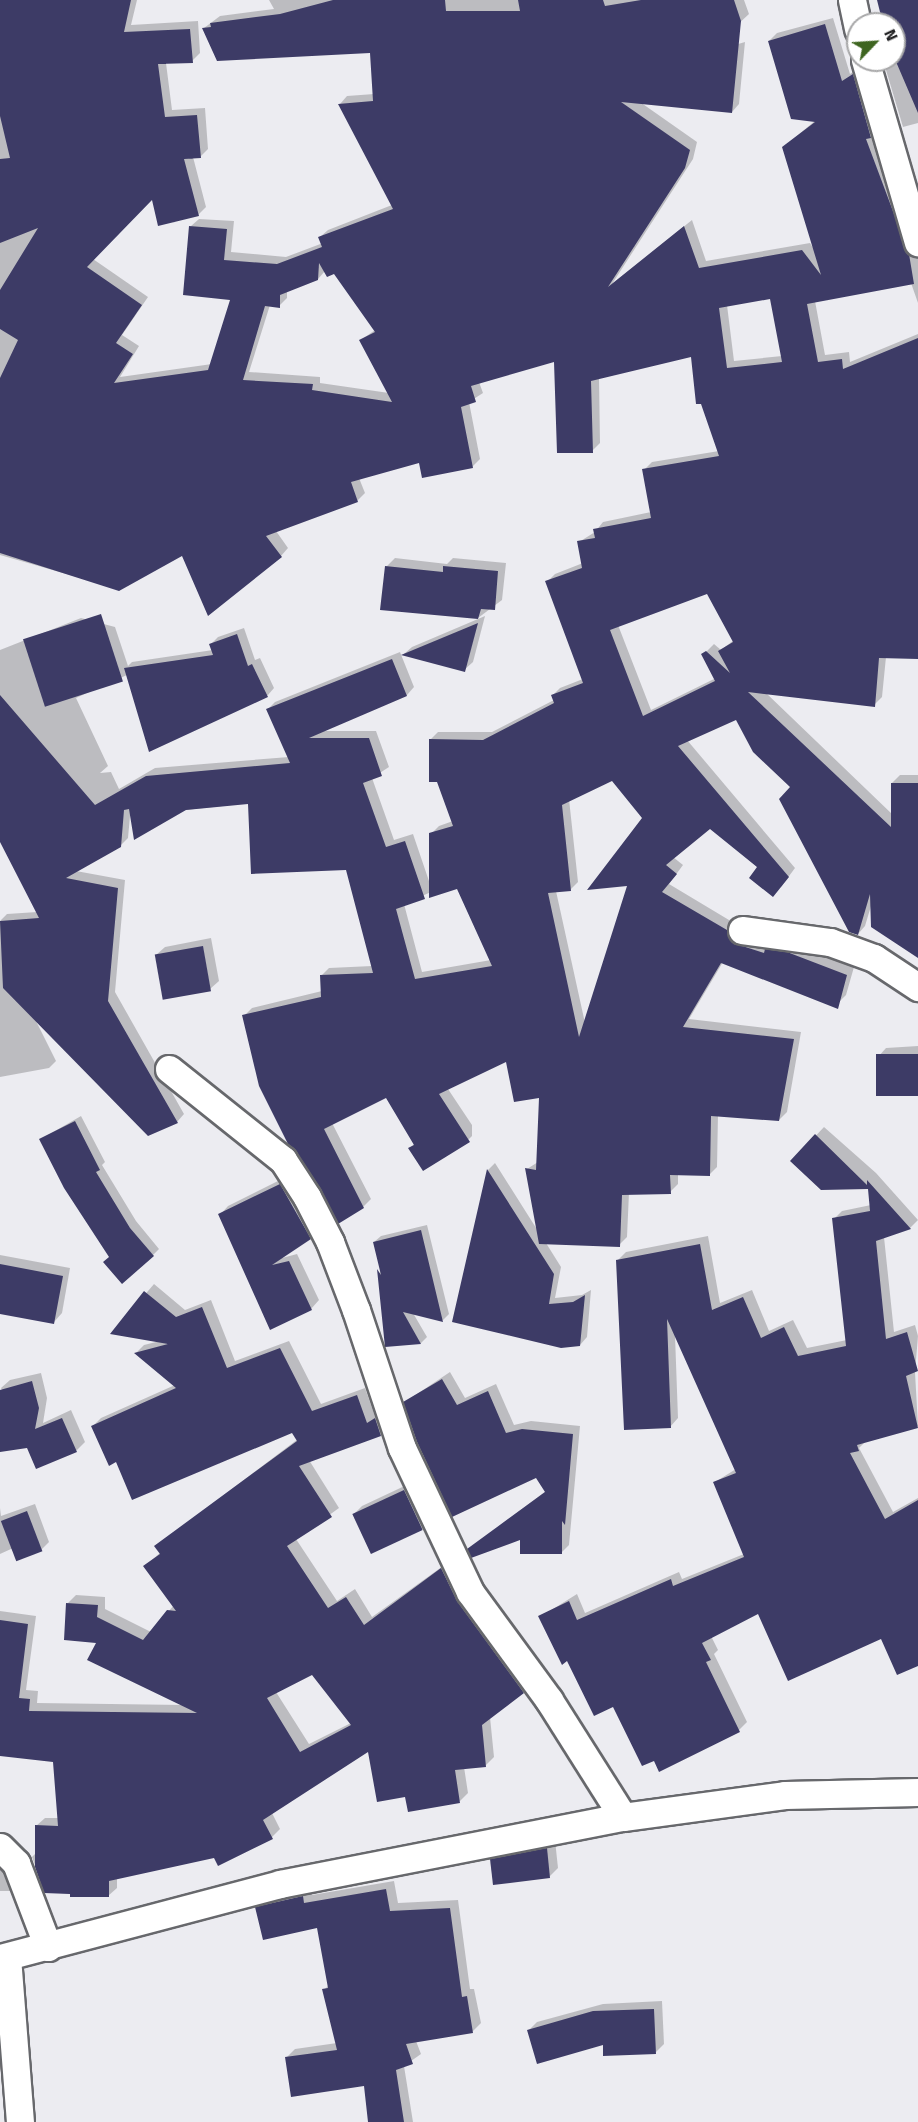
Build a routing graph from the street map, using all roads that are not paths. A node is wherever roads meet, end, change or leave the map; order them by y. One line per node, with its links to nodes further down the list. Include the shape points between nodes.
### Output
1 (868, 72): 2 (street)
2 (918, 242)
3 (742, 930): 4 (street, via 830,942 874,958)
4 (918, 987)
5 (169, 1069): 7 (street, via 283,1160 307,1197 351,1298 402,1448 470,1592 549,1700)
6 (918, 1791): 7 (street, via 785,1795)
7 (623, 1817): 9 (street, via 280,1884)
8 (0, 1847): 9 (street, via 16,1863)
9 (48, 1947): 10 (street)
10 (4, 1958): 11 (street)
11 (20, 2122)

